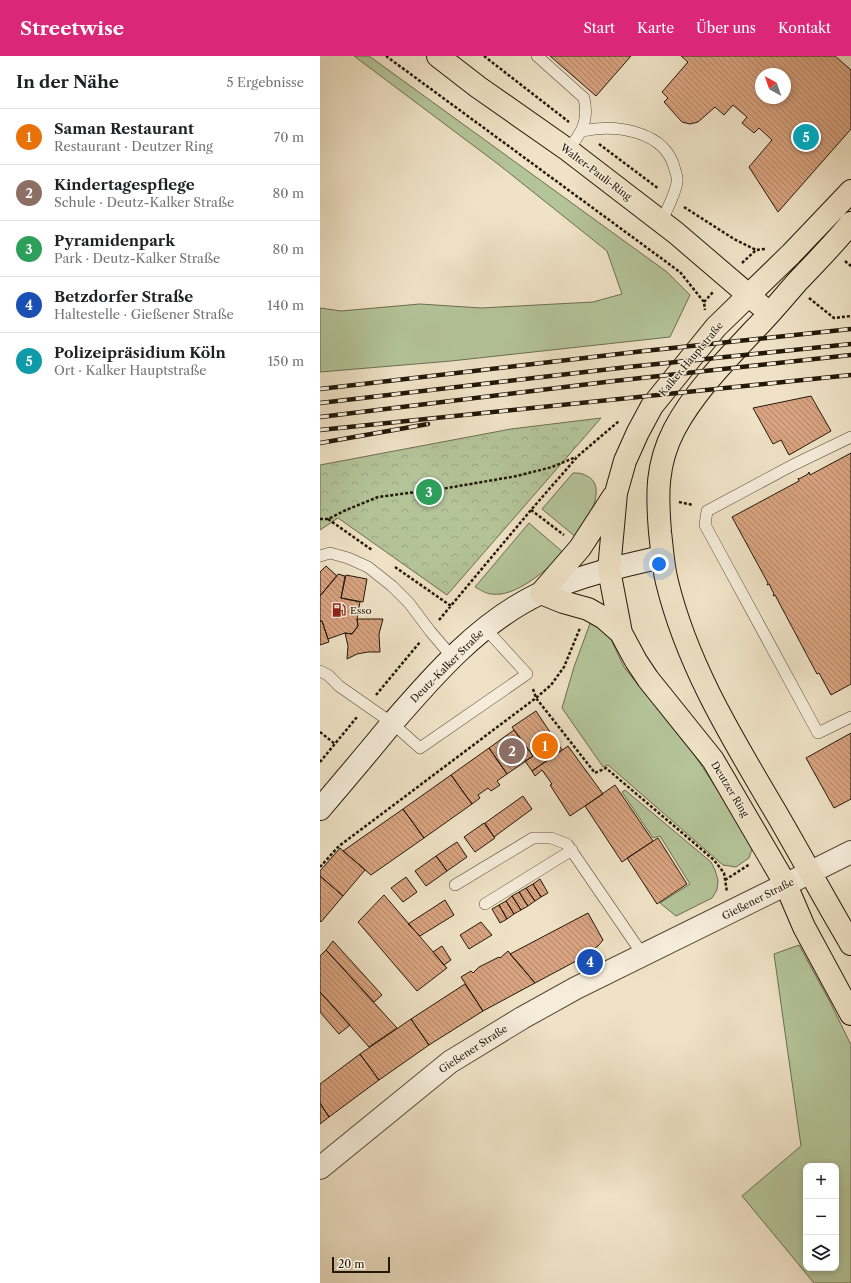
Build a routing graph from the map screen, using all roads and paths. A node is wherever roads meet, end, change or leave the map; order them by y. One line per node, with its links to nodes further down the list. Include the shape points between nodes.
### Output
1 (386, 56): 14 (path, via 680,272)
2 (438, 56): 6 (main road, Walter-Pauli-Ring)
3 (484, 56): 5 (path)
4 (537, 56): 5 (lane, via 584,98 586,117)
5 (582, 132): 6 (lane); 8 (path); 8 (lane, via 599,128 632,131 650,138 664,149 673,162 677,181)
6 (568, 150): 9 (main road, Walter-Pauli-Ring)
7 (851, 191): 13 (main road, Kalker Hauptstraße)
8 (671, 199): 9 (lane); 11 (path, via 734,240)
9 (661, 222): 13 (main road, Walter-Pauli-Ring)
10 (851, 223): 15 (main road)
11 (756, 250)
12 (807, 295): 16 (path, via 834,318)
13 (749, 296): 15 (main road, Walter-Pauli-Ring); 18 (main road, Kalker Hauptstraße, via 716,327 652,406 625,461)
14 (704, 302)
15 (770, 314): 22 (main road, via 690,403 662,456 658,506)
16 (851, 316)
17 (851, 437): 32 (lane, via 707,512 705,525 818,733)
18 (616, 493): 20 (main road); 23 (main road, Kalker Hauptstraße)
19 (320, 519): 20 (path, via 328,519 378,497 517,476 552,467 578,456 531,510)
20 (580, 548): 24 (main road)
21 (320, 556): 27 (lane, via 330,552 368,567 409,603)
22 (662, 557): 23 (street, Deutz-Kalker Straße); 40 (main road, via 667,583 686,645 703,684)
23 (609, 570): 24 (street, Deutz-Kalker Straße, via 590,574); 26 (main road, Deutzer Ring)
24 (541, 593): 25 (street, Deutz-Kalker Straße, via 510,610); 26 (main road, via 588,609 604,618)
25 (485, 628): 27 (street, Deutz-Kalker Straße); 30 (lane)
26 (621, 633): 42 (main road, Deutzer Ring, via 648,679 713,760)
27 (453, 658): 33 (street, Deutz-Kalker Straße)
28 (564, 667): 31 (path, via 551,685)
29 (320, 671): 33 (lane)
30 (527, 674): 31 (path); 33 (lane, via 420,748)
31 (536, 698): 39 (path, via 339,846); 44 (path, via 594,773 606,768 714,860 724,874 726,890)
32 (851, 717)
33 (392, 723): 36 (street, Deutz-Kalker Straße)
34 (320, 732): 35 (path)
35 (335, 744)
36 (320, 809)
37 (572, 850): 41 (lane, via 567,844 551,838 533,838); 43 (lane); 46 (lane)
38 (851, 852): 40 (street, Gießener Straße)
39 (320, 867)
40 (811, 872): 42 (street, Gießener Straße); 45 (main road)
41 (455, 885)
42 (786, 885): 44 (street, Gießener Straße); 47 (main road, Deutzer Ring, via 804,927)
43 (485, 904)
44 (736, 910): 46 (street, Gießener Straße)
45 (851, 944)
46 (643, 955): 48 (street, Gießener Straße, via 576,988 450,1062)
47 (851, 1014)
48 (320, 1168)

